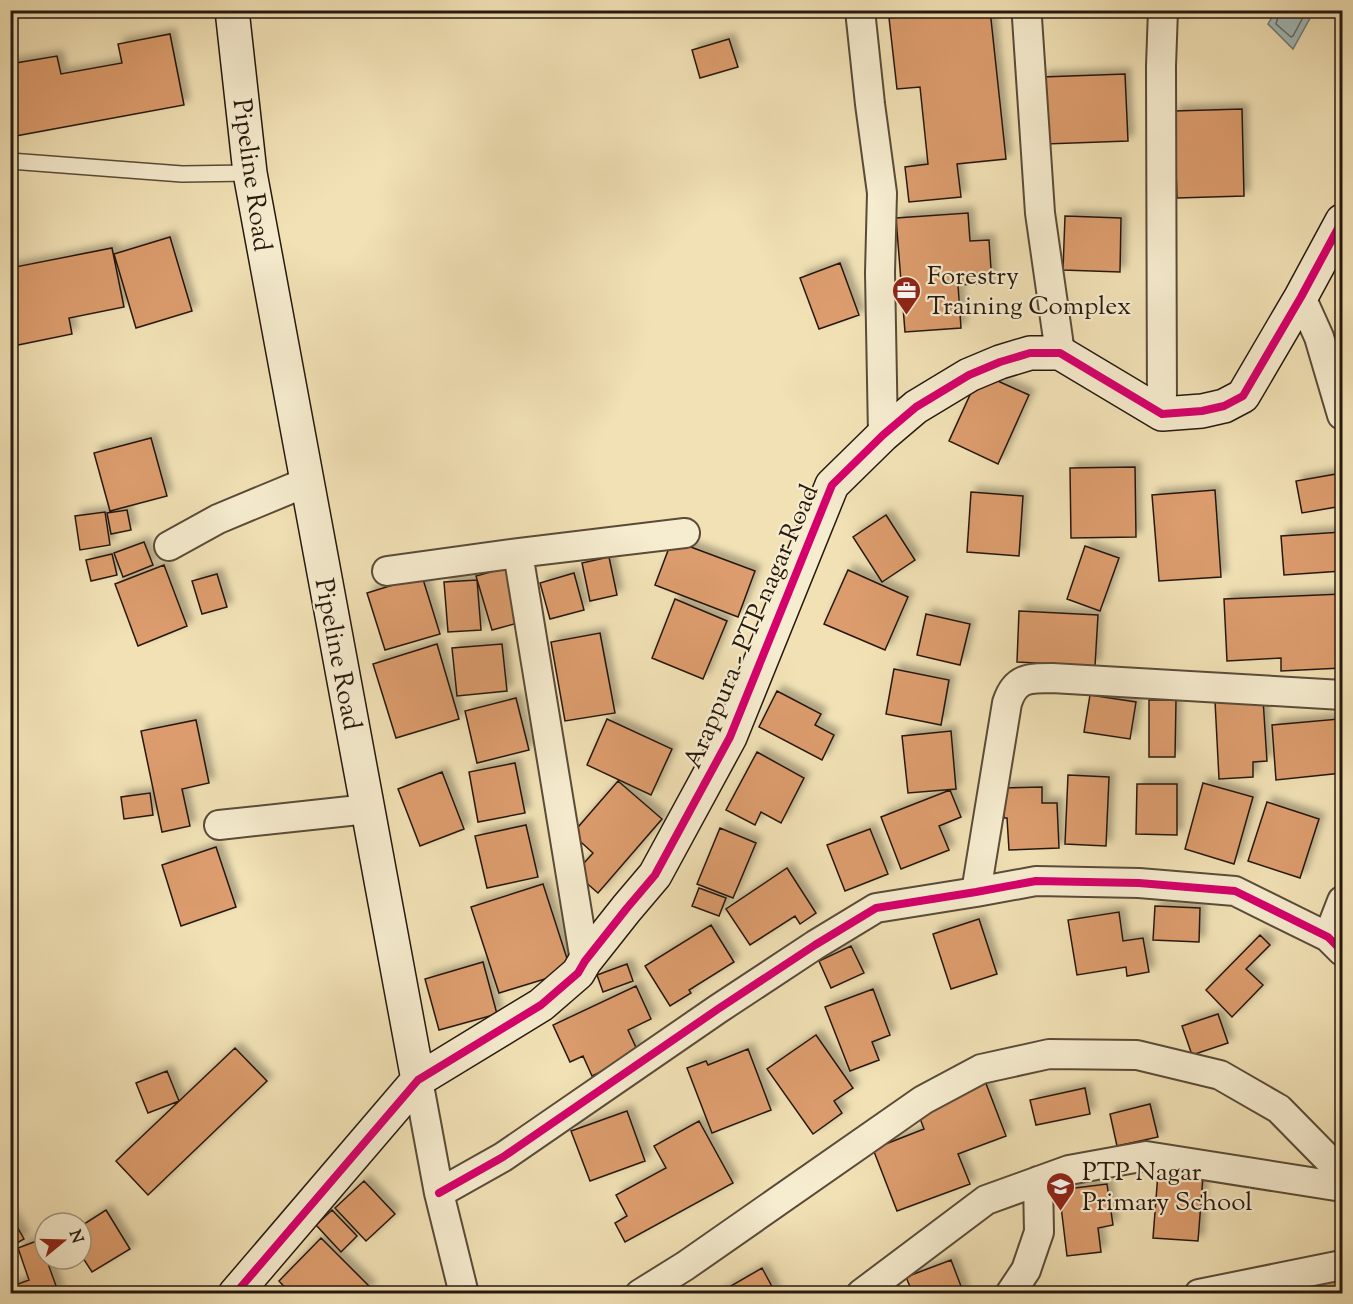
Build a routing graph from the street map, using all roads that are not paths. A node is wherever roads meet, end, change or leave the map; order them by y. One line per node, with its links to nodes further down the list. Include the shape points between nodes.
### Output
1 (232, 10): 6 (street, Pipeline Road)
2 (860, 10): 12 (street, via 882,193)
3 (1026, 10): 9 (street, via 1040,213)
4 (1163, 10): 10 (street)
5 (10, 161): 6 (lane, via 182,174)
6 (250, 173): 13 (street, Pipeline Road)
7 (1342, 221): 8 (street)
8 (1301, 297): 10 (street, via 1243,396 1202,411); 11 (street, via 1319,337)
9 (1060, 353): 10 (street); 12 (street, Arappura - PTP nagar Road, via 1030,353 969,375 916,407)
10 (1162, 414)
11 (1342, 415)
12 (883, 435): 24 (street, Arappura - PTP nagar Road, via 832,485 730,737 655,875)
13 (307, 482): 15 (street, via 218,519); 19 (street, Pipeline Road)
14 (685, 533): 16 (street)
15 (169, 546)
16 (518, 553): 17 (street); 24 (street)
17 (387, 571)
18 (1342, 695): 21 (street, via 1052,678 1018,683 1006,703)
19 (368, 809): 20 (street); 25 (street, Pipeline Road)
20 (219, 825)
21 (976, 892): 23 (street, via 1036,881 1139,883 1235,891); 29 (street, via 876,908 728,1003 503,1157)
22 (1342, 901): 23 (street)
23 (1336, 944)
24 (585, 961): 25 (street, Arappura - PTP nagar Road, via 578,973 541,1005)
25 (418, 1080): 29 (street, Pipeline Road); 31 (street, Arappura - PTP nagar Road)
26 (1342, 1177): 33 (street, via 1279,1109 1220,1075 1137,1055 1049,1054 981,1069 923,1100 685,1266)
27 (1038, 1181): 28 (street, via 1069,1170 1146,1156); 34 (street, via 986,1200); 35 (street, via 1039,1232 1026,1270)
28 (1342, 1187)
29 (439, 1193): 32 (street, Pipeline Road)
30 (1342, 1265): 36 (street)
31 (235, 1293)
32 (464, 1293)
33 (640, 1293)
34 (861, 1293)
35 (1010, 1293)
36 (1199, 1293)

